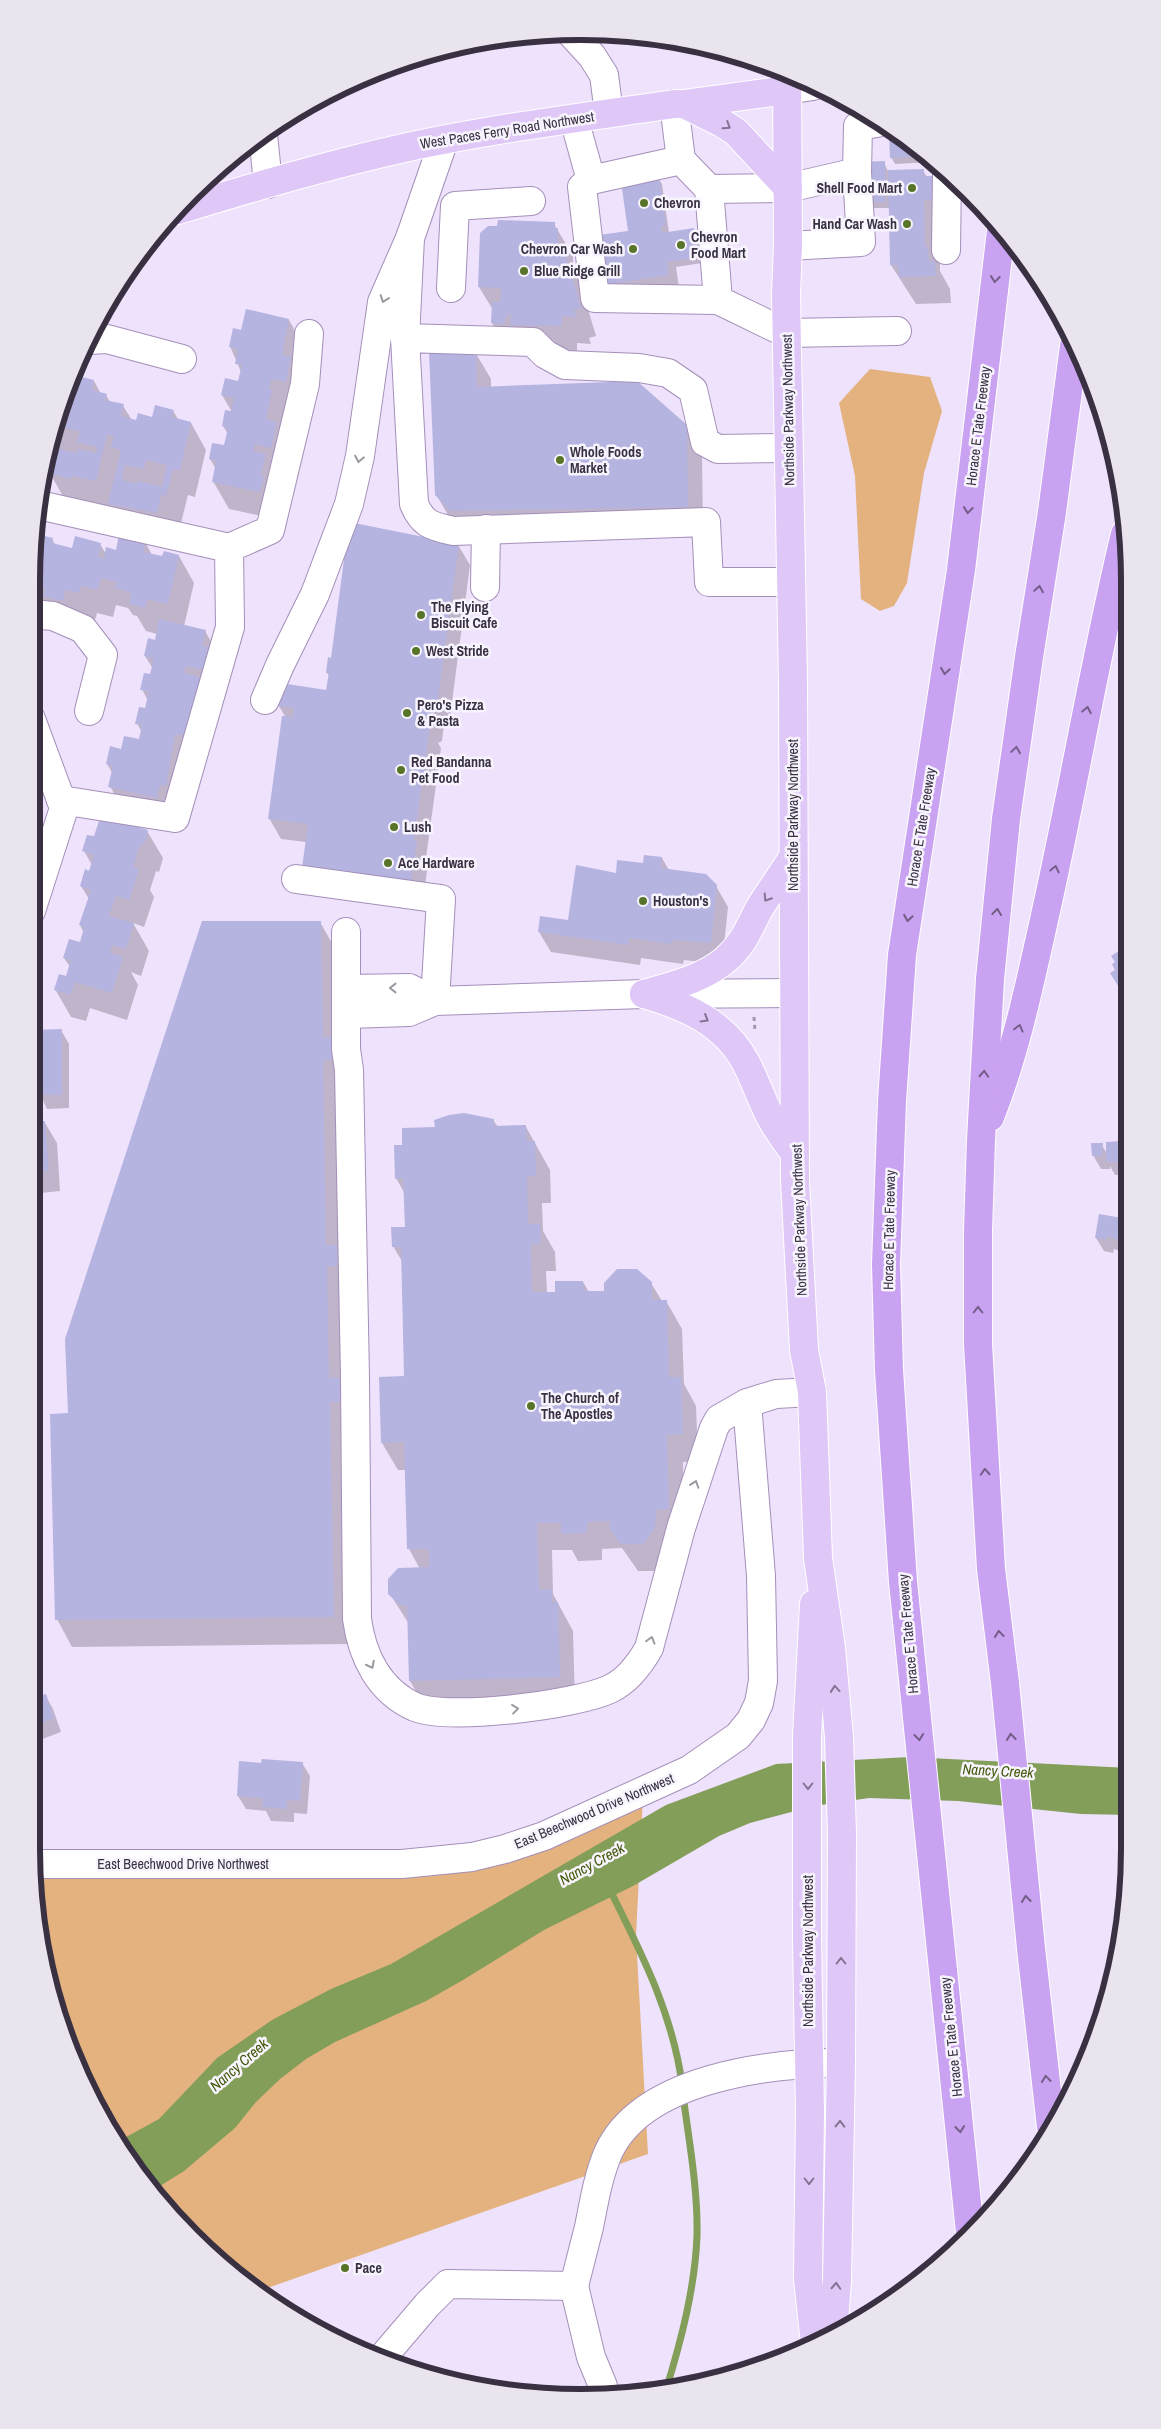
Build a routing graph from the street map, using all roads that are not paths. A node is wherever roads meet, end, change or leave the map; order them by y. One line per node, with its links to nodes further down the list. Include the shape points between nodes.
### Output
1 (577, 40): 4 (street, via 604,74)
2 (787, 81): 3 (main road, West Paces Ferry Road Northwest); 14 (main road, Northside Parkway Northwest)
3 (679, 104): 4 (main road, West Paces Ferry Road Northwest); 9 (street); 14 (main road, one-way to 14, via 736,132)
4 (609, 114): 5 (main road, West Paces Ferry Road Northwest)
5 (574, 119): 7 (main road, West Paces Ferry Road Northwest); 11 (street)
6 (870, 124): 10 (street, via 858,126)
7 (444, 140): 13 (main road, West Paces Ferry Road Northwest); 16 (street)
8 (264, 143): 13 (street)
9 (681, 160): 11 (street); 15 (street)
10 (857, 172): 14 (street); 22 (street, via 861,242)
11 (591, 180): 25 (street, via 582,187 595,298)
12 (946, 182): 23 (street)
13 (268, 184): 18 (main road, West Paces Ferry Road Northwest)
14 (788, 188): 15 (street); 22 (main road, Northside Parkway Northwest)
15 (709, 189): 25 (street)
16 (423, 199): 19 (street); 20 (street)
17 (531, 200): 19 (street)
18 (190, 206)
19 (455, 206): 24 (street)
20 (410, 238): 29 (street); 41 (street, one-way to 41, via 382,302 360,456 349,504 315,594)
21 (1000, 240): 64 (highway, Horace E Tate Freeway, one-way to 64, via 961,570 902,955 886,1264 896,1500)
22 (788, 246): 27 (main road, Northside Parkway Northwest)
23 (946, 250)
24 (452, 288)
25 (718, 300): 27 (street)
26 (897, 331): 27 (street)
27 (786, 333): 33 (main road, Northside Parkway Northwest)
28 (309, 334): 36 (street, via 305,384 270,530)
29 (405, 338): 33 (street, via 533,342 565,366 639,368 668,373 693,390 705,442 718,449); 35 (street, via 414,504 419,516 430,525 453,531)
30 (97, 340): 32 (street, via 107,339)
31 (1072, 357): 55 (highway, one-way to 31, via 990,979 1006,819)
32 (182, 359)
33 (788, 448): 38 (main road, Northside Parkway Northwest)
34 (46, 506): 36 (street)
35 (486, 529): 38 (street, via 706,522 709,582); 39 (street)
36 (230, 548): 44 (street, via 230,627 175,818)
37 (1120, 554): 55 (highway, one-way to 37, via 1007,1073 1023,1015)
38 (791, 582): 45 (main road, Northside Parkway Northwest)
39 (485, 586)
40 (40, 615): 42 (street, via 53,616 83,629 103,655)
41 (265, 700)
42 (89, 711)
43 (40, 762): 44 (street)
44 (61, 800): 46 (street, via 64,808)
45 (793, 857): 49 (main road, Northside Parkway Northwest); 50 (main road, one-way to 50, via 759,910 742,944 725,960 681,983)
46 (40, 865)
47 (296, 879): 52 (street, via 441,900)
48 (346, 932): 51 (street)
49 (794, 993): 50 (street); 56 (main road, Northside Parkway Northwest)
50 (644, 994): 52 (street); 56 (main road, one-way to 56, via 677,1003 718,1028 734,1044 770,1116)
51 (348, 1001): 52 (street, one-way to 51, via 409,988); 53 (street); 54 (street, via 346,1049)
52 (435, 1001): 53 (street)
53 (409, 1012): 54 (street, via 363,1034 352,1053)
54 (349, 1070): 58 (street, one-way to 58, via 357,1619 365,1652 380,1681 401,1699 427,1710 512,1710 598,1694 612,1688 642,1660 649,1648 680,1528 714,1428 719,1419)
55 (981, 1140): 63 (highway, one-way to 55, via 991,1569 978,1344)
56 (795, 1154): 57 (main road, Northside Parkway Northwest, via 804,1350)
57 (812, 1392): 58 (street, via 776,1394); 59 (main road, Northside Parkway Northwest)
58 (747, 1403): 60 (street, East Beechwood Drive Northwest, via 761,1576 761,1696 751,1720 738,1736 689,1770 544,1836 472,1857 402,1864)
59 (818, 1558): 61 (main road, Northside Parkway Northwest, one-way to 61, via 807,1737); 62 (main road, Northside Parkway Northwest, one-way to 59, via 839,1737)
60 (40, 1864)
61 (809, 2063): 62 (street); 65 (street, via 764,2068 695,2084 672,2093 635,2119 618,2136 597,2184); 67 (main road, Northside Parkway Northwest, one-way to 67, via 808,2279)
62 (841, 2063): 66 (main road, Northside Parkway Northwest, one-way to 62)
63 (1050, 2117)
64 (969, 2224)
65 (574, 2286): 68 (street, via 448,2284); 69 (street, via 591,2357)
66 (834, 2326)
67 (814, 2336)
68 (387, 2353)
69 (603, 2388)

